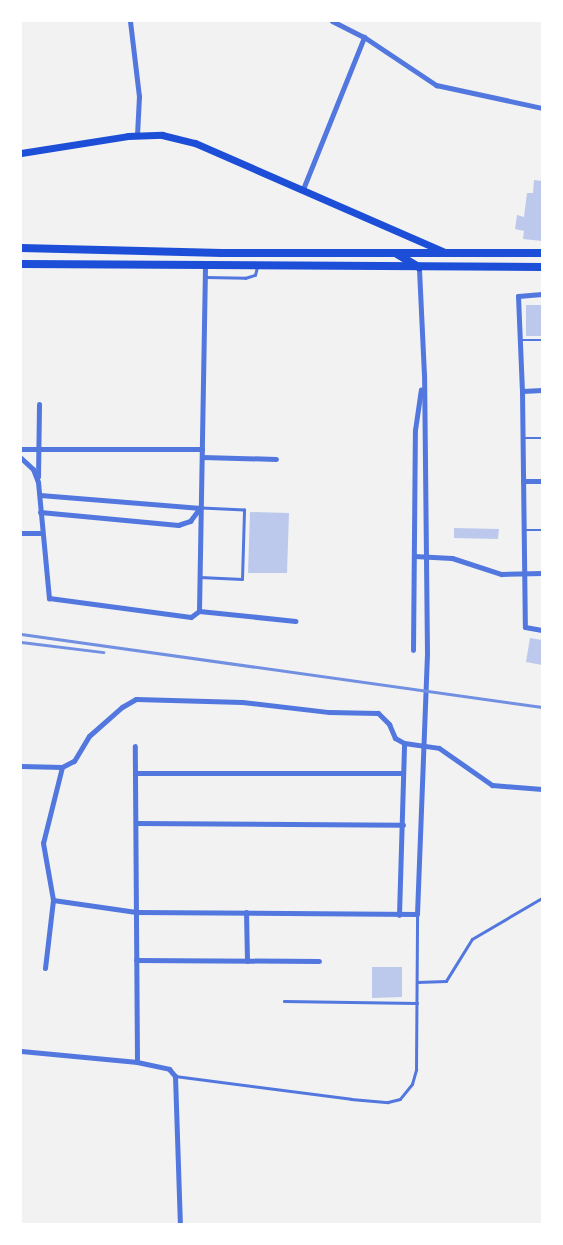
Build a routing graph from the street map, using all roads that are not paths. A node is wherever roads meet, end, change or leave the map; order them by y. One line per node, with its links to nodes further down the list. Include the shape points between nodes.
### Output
1 (130, 21): 5 (street, via 139,96)
2 (332, 21): 3 (street)
3 (364, 37): 4 (street, via 436,85); 7 (street)
4 (542, 108)
5 (137, 136): 6 (main road); 7 (main road, via 162,136 195,143)
6 (21, 152)
7 (303, 189): 12 (main road)
8 (21, 248): 9 (highway)
9 (177, 252): 11 (highway); 14 (highway, via 195,258)
10 (542, 252): 12 (highway)
11 (394, 253): 12 (highway); 16 (highway)
12 (448, 253)
13 (21, 264): 14 (highway)
14 (205, 266): 15 (highway); 18 (street)
15 (257, 267): 16 (highway); 18 (lane, via 255,275 245,278)
16 (419, 267): 17 (highway); 22 (street)
17 (542, 267)
18 (205, 277): 30 (street)
19 (542, 294): 20 (street, via 518,296)
20 (519, 340): 21 (lane); 24 (street)
21 (542, 340)
22 (424, 375): 44 (street, via 414,430); 65 (street, via 427,654)
23 (542, 390): 24 (street)
24 (522, 391): 26 (street)
25 (39, 404): 28 (street)
26 (523, 438): 27 (lane); 34 (street)
27 (542, 438)
28 (38, 447): 29 (street); 30 (street); 36 (street)
29 (21, 449)
30 (202, 449): 31 (street)
31 (202, 457): 33 (street); 38 (street)
32 (21, 458): 36 (street, via 33,469)
33 (276, 458)
34 (523, 481): 35 (street); 40 (street)
35 (542, 481)
36 (38, 482): 37 (street)
37 (40, 495): 38 (street); 39 (street)
38 (200, 508): 39 (street, via 190,521 178,526); 47 (street); 47 (lane, via 244,510 242,579)
39 (40, 512): 43 (street)
40 (523, 530): 41 (lane); 45 (street)
41 (542, 530)
42 (21, 533): 43 (street)
43 (41, 533): 48 (street, via 49,598 191,618)
44 (414, 556): 45 (street, via 452,558 486,572); 51 (street)
45 (523, 573): 46 (street); 50 (street, via 525,627)
46 (542, 573)
47 (200, 577): 48 (street)
48 (199, 611): 49 (street)
49 (296, 621)
50 (542, 630)
51 (413, 650)
52 (404, 743): 55 (street, via 394,738 385,718 370,711 329,712 242,702 136,699 89,736 74,761); 57 (street); 58 (street, via 439,748 492,784)
53 (135, 746): 56 (street)
54 (21, 766): 55 (street)
55 (62, 767): 62 (street, via 43,843)
56 (135, 773): 57 (street); 59 (street)
57 (403, 773): 60 (street)
58 (542, 789)
59 (136, 823): 60 (street); 63 (street)
60 (403, 825): 66 (street)
61 (542, 898): 71 (lane, via 472,939 446,981)
62 (53, 900): 63 (street); 70 (street)
63 (136, 912): 64 (street); 67 (street)
64 (246, 912): 66 (street); 68 (street)
65 (417, 914): 66 (street); 71 (lane)
66 (399, 915)
67 (136, 960): 68 (street); 75 (street)
68 (247, 961): 69 (street)
69 (319, 961)
70 (44, 968)
71 (417, 982): 73 (lane)
72 (284, 1001): 73 (lane)
73 (417, 1003): 76 (lane, via 416,1070 412,1084 400,1099 388,1102 352,1099)
74 (21, 1051): 75 (street)
75 (137, 1062): 76 (street, via 169,1069)
76 (175, 1076): 77 (street)
77 (180, 1224)

